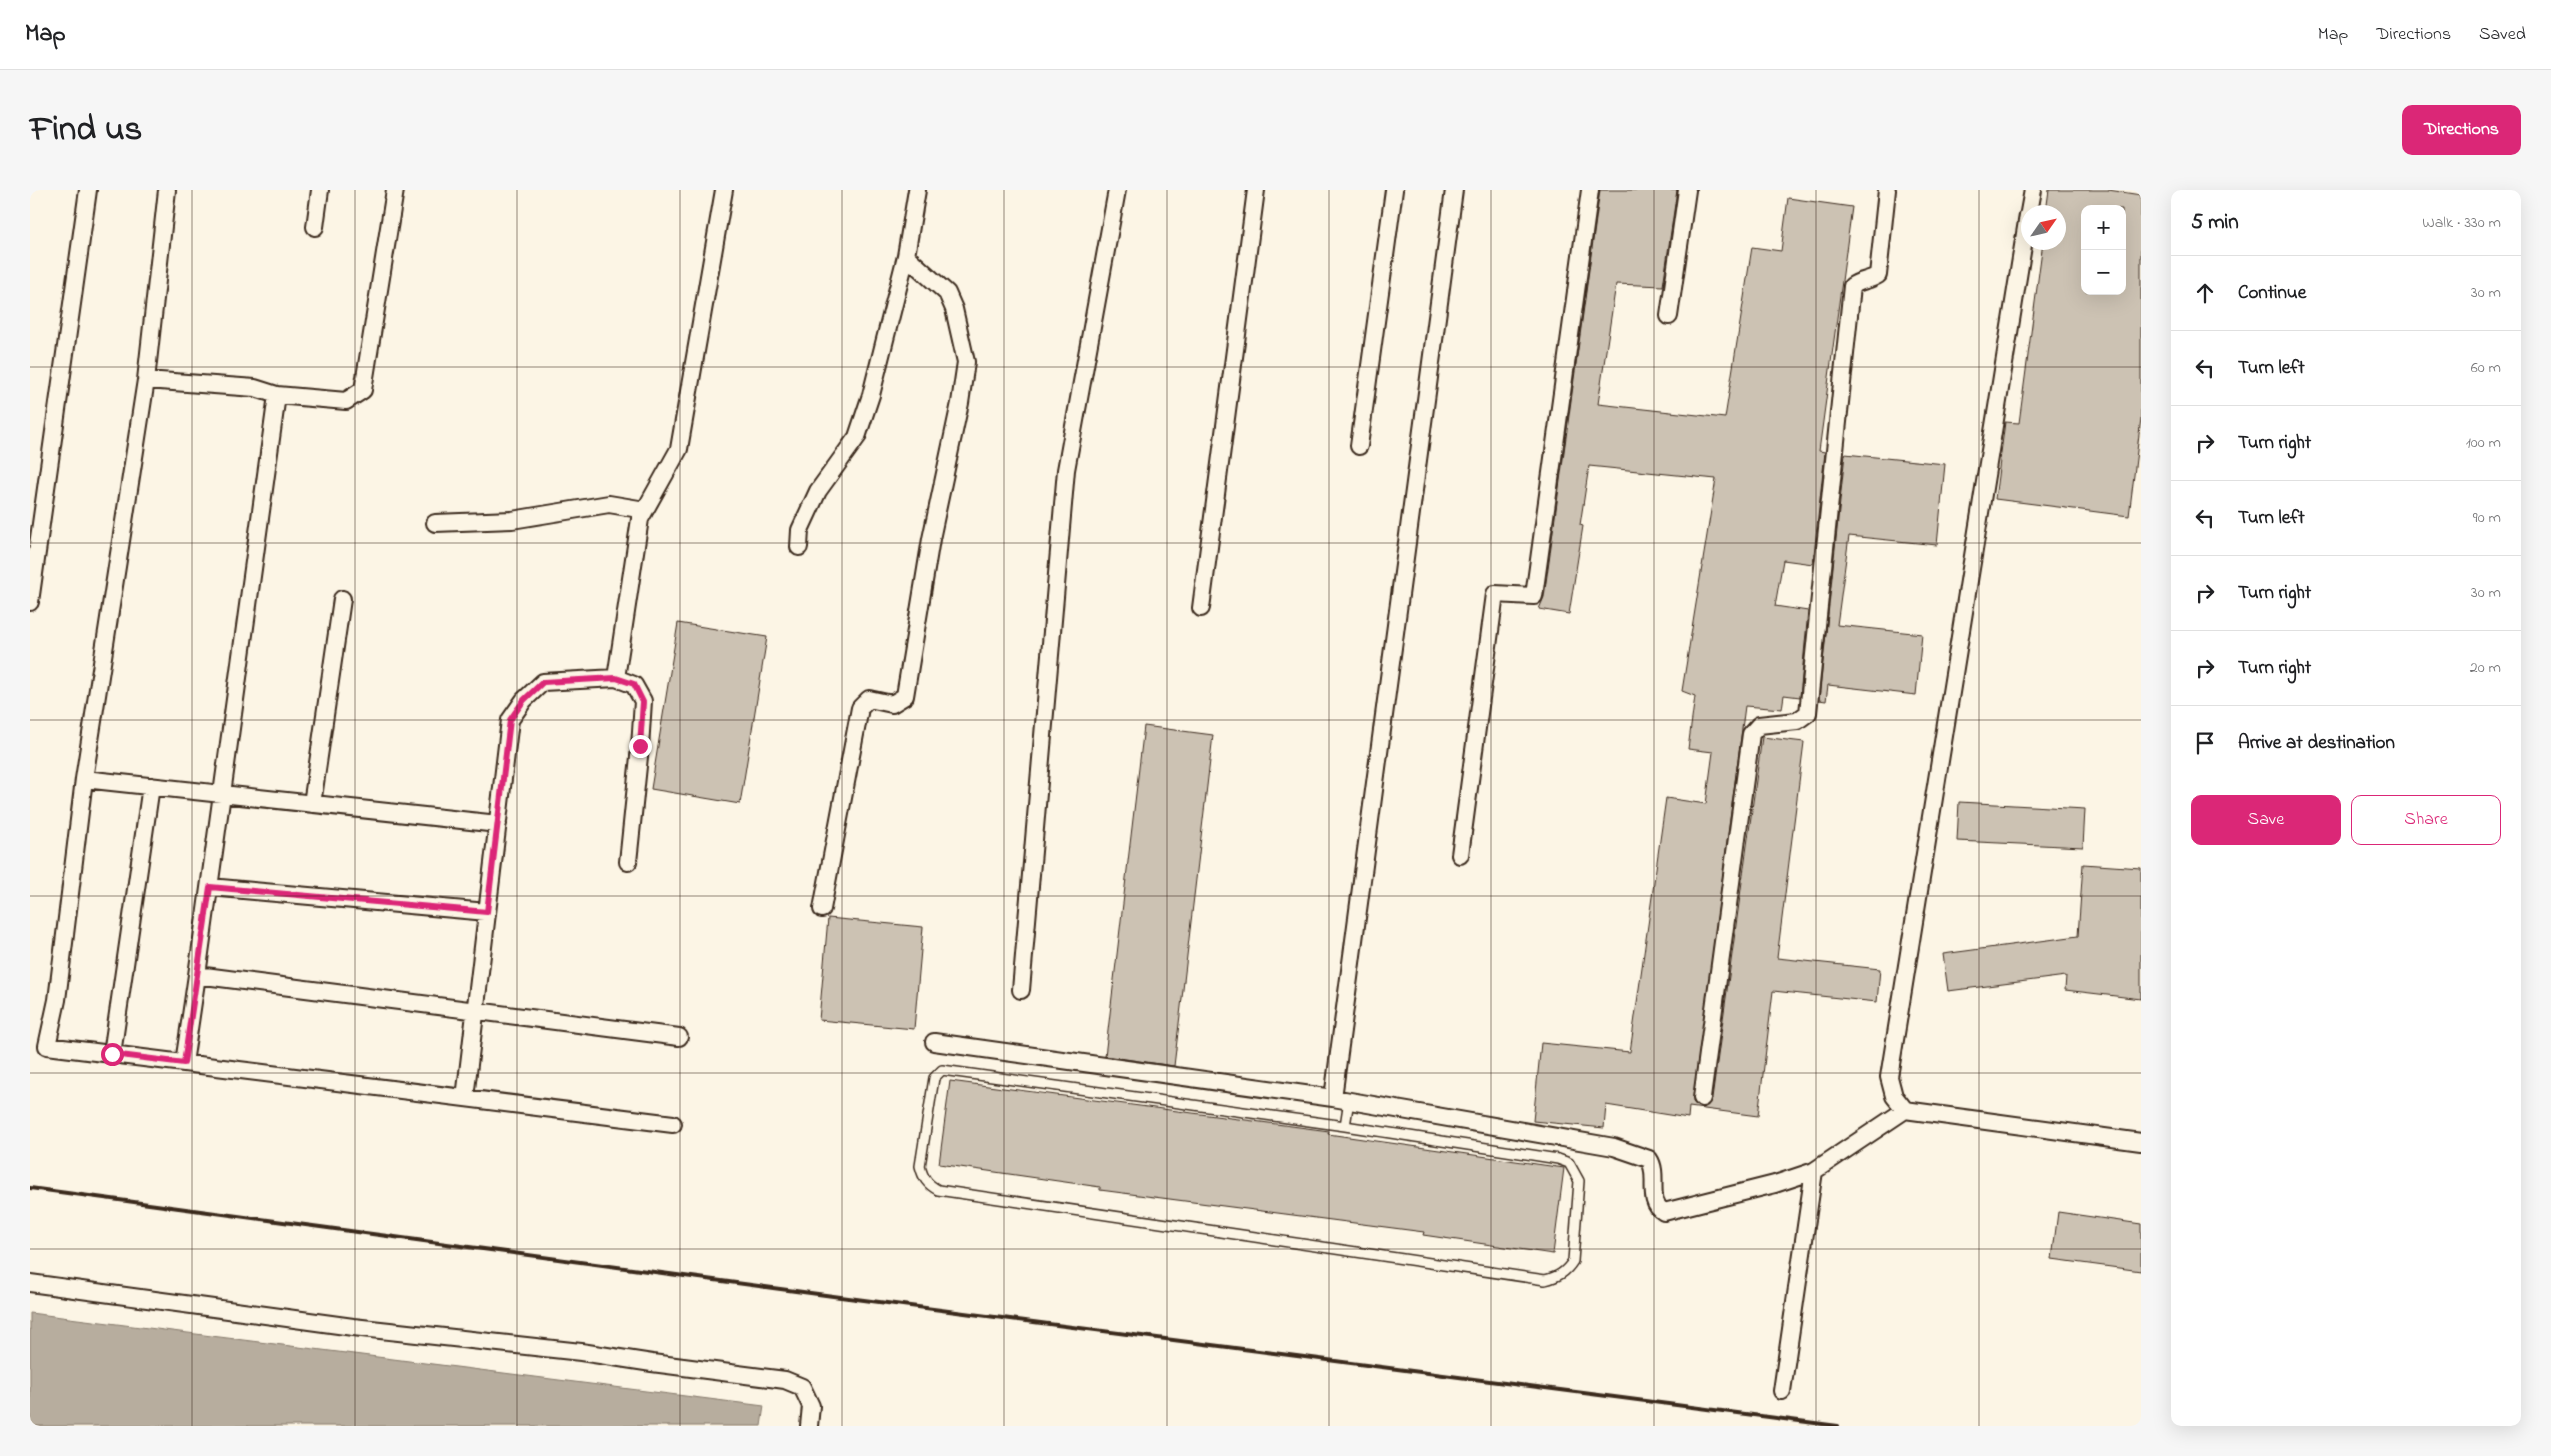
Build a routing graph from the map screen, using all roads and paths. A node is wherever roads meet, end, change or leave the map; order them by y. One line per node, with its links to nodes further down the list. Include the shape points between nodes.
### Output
1 (88, 190): 27 (street)
2 (167, 190): 20 (street)
3 (320, 190): 16 (street)
4 (396, 190): 21 (street, via 363,390 346,401)
5 (724, 190): 23 (street, via 679,449)
6 (917, 190): 18 (street)
7 (1117, 190): 41 (street, via 1066,470)
8 (1256, 190): 28 (street)
9 (1394, 190): 22 (street)
10 (1454, 190): 49 (street)
11 (1590, 190): 35 (street, via 1534,596 1495,594)
12 (1687, 190): 19 (street)
13 (1887, 190): 48 (street, via 1878,275 1852,286 1808,712 1798,721 1759,725 1751,734)
14 (2033, 190): 15 (street)
15 (2030, 205)
16 (315, 227)
17 (2023, 250): 50 (street, via 1889,1077 1894,1096)
18 (906, 256): 25 (street, via 871,395 857,437 818,491 800,530); 38 (street, via 947,293 954,309 966,362 930,539 905,696 892,704 869,700 860,708)
19 (1669, 316)
20 (146, 380): 21 (street, via 255,388); 30 (street)
21 (277, 395): 32 (street)
22 (1359, 446)
23 (645, 510): 24 (street, via 609,504 512,520); 29 (street, via 640,519)
24 (436, 522)
25 (799, 547)
26 (342, 598): 33 (street)
27 (30, 602)
28 (1201, 608)
29 (616, 678): 34 (street, via 543,682 524,700 510,720); 36 (street, via 634,684 643,702)
30 (84, 779): 31 (street); 45 (street, via 56,1000 47,1046)
31 (151, 786): 32 (street); 45 (street)
32 (222, 794): 33 (street); 37 (street)
33 (312, 804): 34 (street)
34 (498, 824): 39 (street)
35 (1460, 855)
36 (628, 862)
37 (210, 887): 39 (street); 40 (street)
38 (822, 910)
39 (487, 912): 42 (street)
40 (197, 975): 42 (street); 46 (street)
41 (1021, 990)
42 (476, 1011): 43 (street); 47 (street)
43 (679, 1038)
44 (934, 1042): 49 (street)
45 (112, 1054): 46 (street)
46 (184, 1063): 47 (street)
47 (465, 1098): 51 (street)
48 (1702, 1098)
49 (1341, 1099): 52 (lane); 54 (street, via 1583,1141 1646,1157 1654,1169 1654,1200 1664,1212 1776,1184)
50 (1905, 1110): 53 (street); 54 (street)
51 (673, 1124)
52 (1345, 1126): 52 (lane, via 942,1070 934,1078 920,1166 923,1177 938,1190 1545,1280 1556,1278 1568,1269 1573,1260 1579,1181 1568,1163)
53 (2141, 1142)
54 (1814, 1170): 56 (street)
55 (30, 1283): 57 (street, via 785,1380 802,1387 811,1406)
56 (1782, 1391)
57 (808, 1426)

